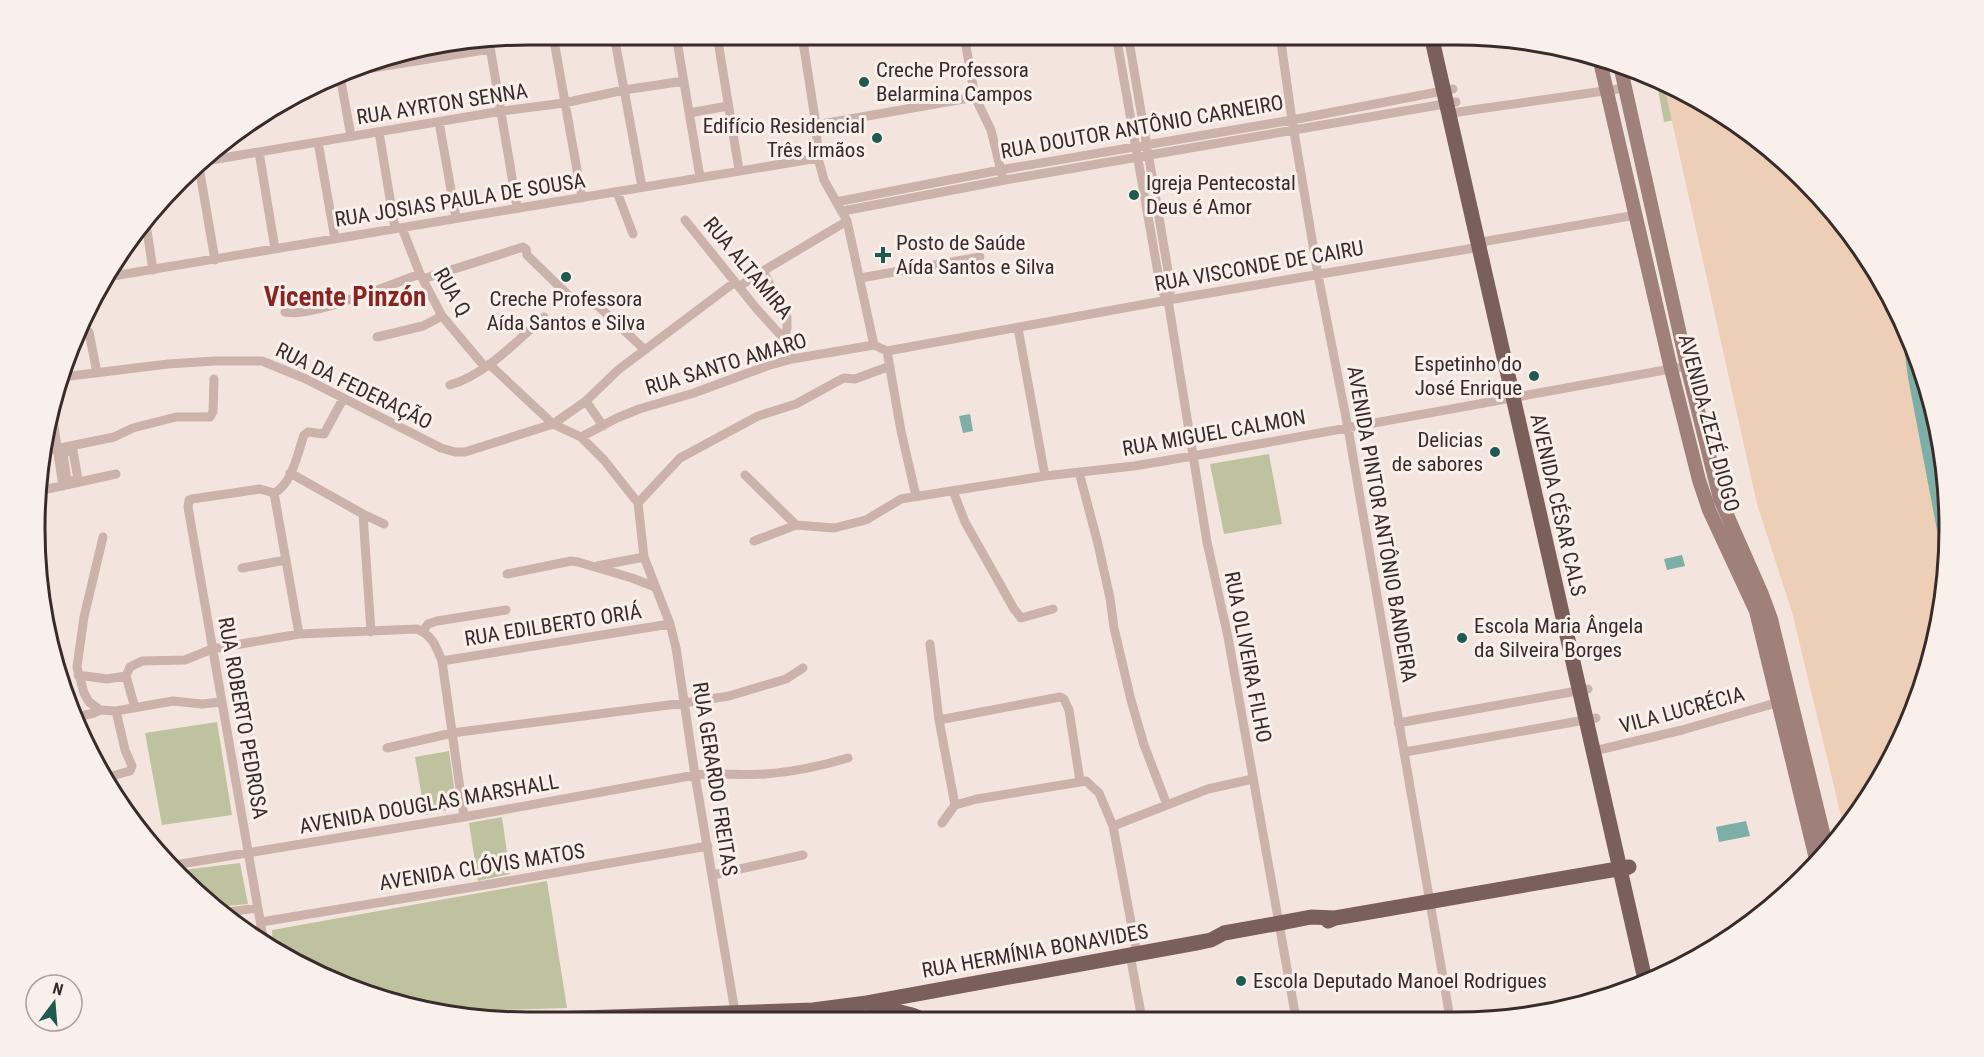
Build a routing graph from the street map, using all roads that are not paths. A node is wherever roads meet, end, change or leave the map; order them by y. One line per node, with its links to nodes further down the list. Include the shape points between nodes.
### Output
1 (555, 45): 24 (street)
2 (616, 45): 20 (street)
3 (678, 45): 17 (street)
4 (719, 45): 25 (street)
5 (804, 45): 32 (street)
6 (966, 45): 22 (street)
7 (1118, 45): 38 (street, RUA OLIVEIRA FILHO)
8 (1130, 45): 36 (street, RUA OLIVEIRA FILHO)
9 (1281, 45): 31 (street, AVENIDA PINTOR ANTÔNIO BANDEIRA)
10 (1434, 45): 23 (main road, AVENIDA CÉSAR CALS)
11 (1442, 45): 23 (main road, AVENIDA CÉSAR CALS)
12 (489, 47): 27 (street)
13 (471, 48): 14 (street)
14 (400, 62)
15 (1601, 68): 21 (main road, AVENIDA ZEZÉ DIOGO)
16 (1622, 75): 19 (main road)
17 (684, 81): 20 (street, RUA AYRTON SENNA); 28 (street)
18 (341, 83): 34 (street)
19 (1625, 88): 21 (street, RUA DOUTOR ANTÔNIO CARNEIRO); 92 (main road)
20 (624, 90): 24 (street, RUA AYRTON SENNA); 50 (street)
21 (1606, 91): 23 (street, RUA DOUTOR ANTÔNIO CARNEIRO); 58 (main road, AVENIDA ZEZÉ DIOGO)
22 (975, 97): 32 (street); 45 (street, via 990,130)
23 (1451, 99): 26 (street, RUA DOUTOR ANTÔNIO CARNEIRO); 29 (street, RUA DOUTOR ANTÔNIO CARNEIRO); 67 (main road, AVENIDA CÉSAR CALS)
24 (564, 103): 27 (street, RUA AYRTON SENNA); 54 (street)
25 (728, 106): 28 (street); 44 (street)
26 (1358, 108): 29 (street); 31 (street, RUA DOUTOR ANTÔNIO CARNEIRO)
27 (502, 111): 30 (street, RUA AYRTON SENNA); 56 (street)
28 (689, 112): 48 (street)
29 (1360, 119): 31 (street, RUA DOUTOR ANTÔNIO CARNEIRO)
30 (439, 122): 33 (street, RUA AYRTON SENNA); 59 (street)
31 (1293, 124): 36 (street, RUA DOUTOR ANTÔNIO CARNEIRO); 73 (street, AVENIDA PINTOR ANTÔNIO BANDEIRA)
32 (816, 125): 39 (street)
33 (379, 132): 34 (street, RUA AYRTON SENNA); 63 (street, RUA Q)
34 (351, 136): 35 (street, RUA AYRTON SENNA)
35 (318, 142): 37 (street, RUA AYRTON SENNA); 66 (street)
36 (1147, 150): 38 (street, RUA DOUTOR ANTÔNIO CARNEIRO); 51 (street, RUA OLIVEIRA FILHO)
37 (259, 152): 40 (street, RUA AYRTON SENNA); 68 (street)
38 (1136, 152): 41 (street, RUA DOUTOR ANTÔNIO CARNEIRO); 43 (street, RUA DOUTOR ANTÔNIO CARNEIRO); 52 (street, RUA OLIVEIRA FILHO)
39 (818, 158): 44 (street, RUA JOSIAS PAULA DE SOUSA); 55 (street)
40 (217, 159)
41 (1063, 159): 42 (street, RUA DOUTOR ANTÔNIO CARNEIRO); 43 (street)
42 (1023, 166): 45 (street, RUA DOUTOR ANTÔNIO CARNEIRO); 47 (street)
43 (1065, 169): 47 (street, RUA DOUTOR ANTÔNIO CARNEIRO)
44 (739, 170): 48 (street, RUA JOSIAS PAULA DE SOUSA)
45 (1000, 170): 49 (street); 55 (street, RUA DOUTOR ANTÔNIO CARNEIRO)
46 (201, 174): 70 (street)
47 (1025, 176): 49 (street, RUA DOUTOR ANTÔNIO CARNEIRO)
48 (700, 177): 50 (street, RUA JOSIAS PAULA DE SOUSA)
49 (1005, 180): 57 (street, RUA DOUTOR ANTÔNIO CARNEIRO)
50 (642, 187): 53 (street, RUA JOSIAS PAULA DE SOUSA)
51 (1153, 187): 52 (street); 62 (street, RUA OLIVEIRA FILHO)
52 (1143, 188): 62 (street, RUA OLIVEIRA FILHO)
53 (617, 192): 54 (street, RUA JOSIAS PAULA DE SOUSA); 65 (street)
54 (582, 198): 56 (street, RUA JOSIAS PAULA DE SOUSA)
55 (836, 202): 57 (street)
56 (517, 207): 59 (street, RUA JOSIAS PAULA DE SOUSA)
57 (843, 211): 61 (street)
58 (1636, 215): 67 (street, RUA VISCONDE DE CAIRU); 93 (main road, AVENIDA ZEZÉ DIOGO)
59 (456, 218): 63 (street, RUA JOSIAS PAULA DE SOUSA)
60 (685, 220): 77 (street, RUA ALTAMIRA)
61 (847, 221): 72 (street); 76 (street)
62 (1154, 224): 78 (street, RUA OLIVEIRA FILHO, via 1171,288)
63 (398, 228): 66 (street, RUA JOSIAS PAULA DE SOUSA); 75 (street, RUA Q)
64 (147, 231): 71 (street)
65 (633, 234)
66 (335, 239): 68 (street, RUA JOSIAS PAULA DE SOUSA)
67 (1483, 244): 73 (street, RUA VISCONDE DE CAIRU); 98 (main road, AVENIDA CÉSAR CALS)
68 (275, 249): 70 (street, RUA JOSIAS PAULA DE SOUSA)
69 (980, 257): 76 (street)
70 (215, 260): 71 (street, RUA JOSIAS PAULA DE SOUSA)
71 (153, 270): 74 (street, RUA JOSIAS PAULA DE SOUSA)
72 (763, 271): 77 (street); 85 (street, via 787,317)
73 (1318, 274): 78 (street, RUA VISCONDE DE CAIRU); 104 (street, AVENIDA PINTOR ANTÔNIO BANDEIRA)
74 (117, 276)
75 (422, 277): 79 (street, via 303,313); 80 (street, RUA Q); 87 (street, via 523,246 527,255 567,294 598,306)
76 (860, 278): 86 (street)
77 (738, 284): 85 (street, RUA ALTAMIRA); 87 (street)
78 (1168, 300): 82 (street, RUA VISCONDE DE CAIRU); 109 (street, RUA OLIVEIRA FILHO)
79 (285, 312)
80 (442, 316): 84 (street, via 423,326); 90 (street, RUA Q)
81 (544, 317): 90 (street)
82 (1018, 328): 88 (street, RUA VISCONDE DE CAIRU); 114 (street)
83 (89, 332): 94 (street)
84 (377, 337)
85 (784, 339): 89 (street)
86 (874, 345): 88 (street); 89 (street, RUA SANTO AMARO)
87 (645, 350): 100 (street)
88 (886, 351): 91 (street)
89 (792, 359): 102 (street, RUA SANTO AMARO, via 639,409)
90 (486, 365): 97 (street); 101 (street, RUA Q)
91 (890, 366): 120 (street); 121 (street, via 855,379 844,378 796,404 758,416 712,440 680,458)
92 (1687, 366): 93 (street, RUA MIGUEL CALMON); 170 (main road, via 1719,499 1771,619)
93 (1671, 369): 98 (street, RUA MIGUEL CALMON); 147 (main road, AVENIDA ZEZÉ DIOGO, via 1702,490 1756,611)
94 (97, 373): 95 (street, RUA DA FEDERAÇÃO); 99 (street, RUA DA FEDERAÇÃO, via 214,361 262,361)
95 (70, 376)
96 (214, 379): 106 (street, via 210,417 176,417)
97 (450, 385)
98 (1517, 398): 104 (street, RUA MIGUEL CALMON); 145 (main road, AVENIDA CÉSAR CALS)
99 (343, 399): 101 (street, RUA DA FEDERAÇÃO, via 455,452 480,448); 111 (street, via 324,434 304,435)
100 (586, 401): 101 (street); 102 (street)
101 (553, 424): 105 (street, RUA Q)
102 (603, 426): 105 (street, RUA SANTO AMARO)
103 (55, 428): 108 (street)
104 (1348, 428): 109 (street, RUA MIGUEL CALMON); 155 (street, AVENIDA PINTOR ANTÔNIO BANDEIRA)
105 (581, 437): 121 (street)
106 (76, 446): 108 (street); 115 (street)
107 (51, 451): 108 (street)
108 (60, 451): 116 (street)
109 (1193, 456): 110 (street, RUA MIGUEL CALMON); 163 (street, RUA OLIVEIRA FILHO)
110 (1079, 472): 114 (street, RUA MIGUEL CALMON); 166 (street, via 1131,700)
111 (290, 473): 119 (street); 122 (street)
112 (116, 474): 115 (street)
113 (746, 475): 124 (street)
114 (1045, 476): 118 (street, RUA MIGUEL CALMON)
115 (82, 483): 116 (street)
116 (63, 486): 117 (street)
117 (47, 488)
118 (953, 491): 120 (street, RUA MIGUEL CALMON); 133 (street, via 965,522 1021,618)
119 (274, 493): 128 (street); 140 (street, RUA ROBERTO PEDROSA, via 260,489 189,500)
120 (916, 496): 124 (street, RUA MIGUEL CALMON, via 901,499 866,520 839,527)
121 (638, 503): 127 (street, RUA GERARDO FREITAS)
122 (363, 514): 123 (street); 137 (street)
123 (384, 524)
124 (796, 525): 126 (street, RUA MIGUEL CALMON)
125 (103, 537): 143 (street, via 84,617)
126 (754, 541)
127 (644, 557): 129 (street); 132 (street, RUA GERARDO FREITAS)
128 (286, 560): 130 (street); 138 (street)
129 (595, 566): 131 (street, via 571,561); 132 (street)
130 (242, 568)
131 (507, 574)
132 (655, 587): 135 (street, RUA GERARDO FREITAS)
133 (1053, 609)
134 (506, 610): 136 (street, via 437,621)
135 (670, 624): 141 (street, RUA EDILBERTO ORIÁ); 148 (street, RUA GERARDO FREITAS)
136 (423, 631): 137 (street); 141 (street, via 433,640)
137 (371, 632): 138 (street)
138 (299, 634): 140 (street)
139 (930, 644): 154 (street)
140 (212, 649): 144 (street, via 179,661 142,661 130,668); 146 (street, RUA ROBERTO PEDROSA)
141 (442, 661): 156 (street)
142 (803, 668): 148 (street, via 772,684)
143 (77, 671): 144 (street, via 106,679); 150 (street, via 88,702)
144 (126, 676): 149 (street)
145 (1584, 690): 153 (main road, AVENIDA CÉSAR CALS); 155 (street)
146 (221, 702): 149 (street, via 173,702); 173 (street, RUA ROBERTO PEDROSA)
147 (1779, 702): 158 (street, VILA LUCRÉCIA); 172 (main road, AVENIDA ZEZÉ DIOGO)
148 (684, 703): 156 (street); 161 (street, RUA GERARDO FREITAS)
149 (135, 708): 151 (street)
150 (100, 710): 151 (street); 152 (street)
151 (116, 711): 162 (street, via 132,766 130,771)
152 (83, 715)
153 (1591, 719): 158 (main road, AVENIDA CÉSAR CALS); 159 (street)
154 (939, 720): 164 (street, via 1064,699); 165 (street)
155 (1398, 723): 159 (street, AVENIDA PINTOR ANTÔNIO BANDEIRA)
156 (452, 733): 157 (street); 167 (street)
157 (387, 748)
158 (1598, 750): 176 (main road, AVENIDA CÉSAR CALS)
159 (1405, 752): 178 (street, AVENIDA PINTOR ANTÔNIO BANDEIRA)
160 (848, 758): 161 (street, AVENIDA DOUGLAS MARSHALL, via 803,770)
161 (695, 775): 167 (street, AVENIDA DOUGLAS MARSHALL); 171 (street, RUA GERARDO FREITAS)
162 (115, 776)
163 (1253, 779): 166 (street, via 1208,789); 182 (street, RUA OLIVEIRA FILHO)
164 (1080, 781): 165 (street); 169 (street, via 1099,793)
165 (955, 805): 168 (street)
166 (1167, 805): 169 (street)
167 (464, 817): 173 (street, AVENIDA DOUGLAS MARSHALL)
168 (942, 823)
169 (1113, 826): 184 (street)
170 (1825, 840)
171 (708, 846): 177 (street, RUA GERARDO FREITAS); 181 (street, AVENIDA CLÓVIS MATOS)
172 (1814, 852)
173 (249, 853): 175 (street, AVENIDA DOUGLAS MARSHALL); 179 (street, RUA ROBERTO PEDROSA)
174 (802, 855): 177 (street)
175 (181, 864)
176 (1625, 867): 178 (main road, RUA HERMÍNIA BONAVIDES); 185 (main road, AVENIDA CÉSAR CALS); 186 (main road, AVENIDA CÉSAR CALS)
177 (713, 875): 188 (street, RUA GERARDO FREITAS)
178 (1431, 902): 182 (main road, RUA HERMÍNIA BONAVIDES, via 1335,918 1311,917); 192 (street, AVENIDA PINTOR ANTÔNIO BANDEIRA)
179 (258, 908): 180 (street); 181 (street, RUA ROBERTO PEDROSA)
180 (233, 911)
181 (261, 922): 183 (street, RUA ROBERTO PEDROSA)
182 (1280, 928): 184 (main road, RUA HERMÍNIA BONAVIDES, via 1224,933 1211,940); 191 (street, RUA OLIVEIRA FILHO)
183 (262, 932)
184 (1133, 954): 187 (main road, RUA HERMÍNIA BONAVIDES); 190 (street)
185 (1652, 970)
186 (1644, 974)
187 (867, 1003): 188 (main road, RUA HERMÍNIA BONAVIDES, via 813,1010); 189 (main road)
188 (735, 1012)
189 (901, 1012)
190 (1141, 1012)
191 (1295, 1012)
192 (1449, 1012)

